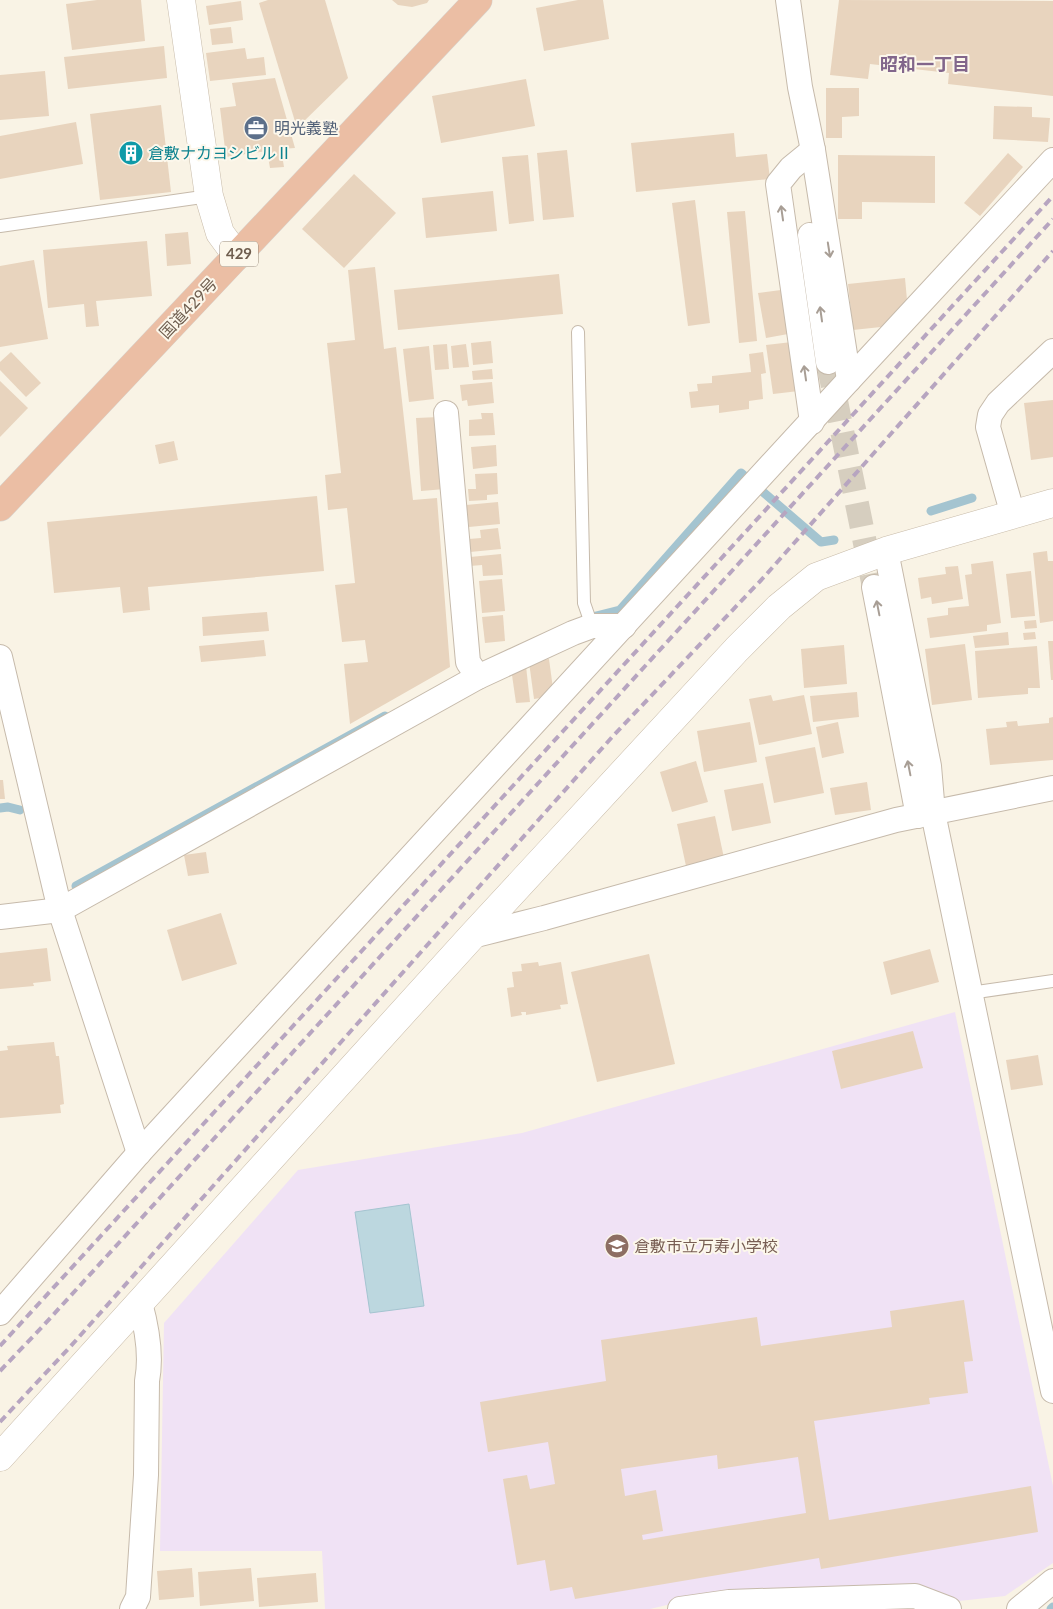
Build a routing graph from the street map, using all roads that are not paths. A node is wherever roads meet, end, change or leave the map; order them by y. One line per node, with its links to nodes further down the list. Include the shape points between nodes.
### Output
1 (181, 0): 6 (street)
2 (478, 0): 8 (highway, 国道429号 / 429)
3 (788, 0): 4 (street)
4 (813, 150): 11 (street, one-way to 4, via 803,188); 12 (street, one-way to 12); 14 (street, one-way to 4, via 778,184)
5 (1053, 160): 12 (street)
6 (209, 196): 7 (lane); 8 (street, via 220,233)
7 (0, 226)
8 (237, 256): 16 (highway, 国道429号 / 429)
9 (578, 332): 20 (lane, via 584,603)
10 (1053, 351): 17 (street, via 998,403 990,415 988,427)
11 (828, 362)
12 (849, 380): 14 (street)
13 (446, 413): 23 (street)
14 (812, 422): 21 (street)
15 (1053, 503): 17 (street)
16 (0, 507)
17 (1013, 515): 18 (street)
18 (886, 551): 25 (street, via 929,766); 28 (street, via 816,577 779,607)
19 (874, 587): 25 (street, one-way to 19)
20 (590, 620): 21 (street); 23 (street, via 573,633)
21 (624, 626): 31 (street)
22 (0, 657): 26 (street)
23 (473, 671): 26 (street)
24 (1053, 788): 25 (street)
25 (925, 814): 28 (street); 30 (street)
26 (60, 910): 27 (street); 31 (street)
27 (0, 917)
28 (472, 936): 32 (street)
29 (1053, 981): 30 (lane)
30 (970, 993): 34 (street)
31 (139, 1153): 33 (street)
32 (140, 1303): 35 (street); 37 (street, via 146,1324 150,1366 138,1597)
33 (0, 1313)
34 (1053, 1391)
35 (0, 1457)
36 (1053, 1581): 40 (street)
37 (132, 1609)
38 (680, 1609): 39 (street, via 729,1602 916,1596)
39 (949, 1609)
40 (1019, 1609)

